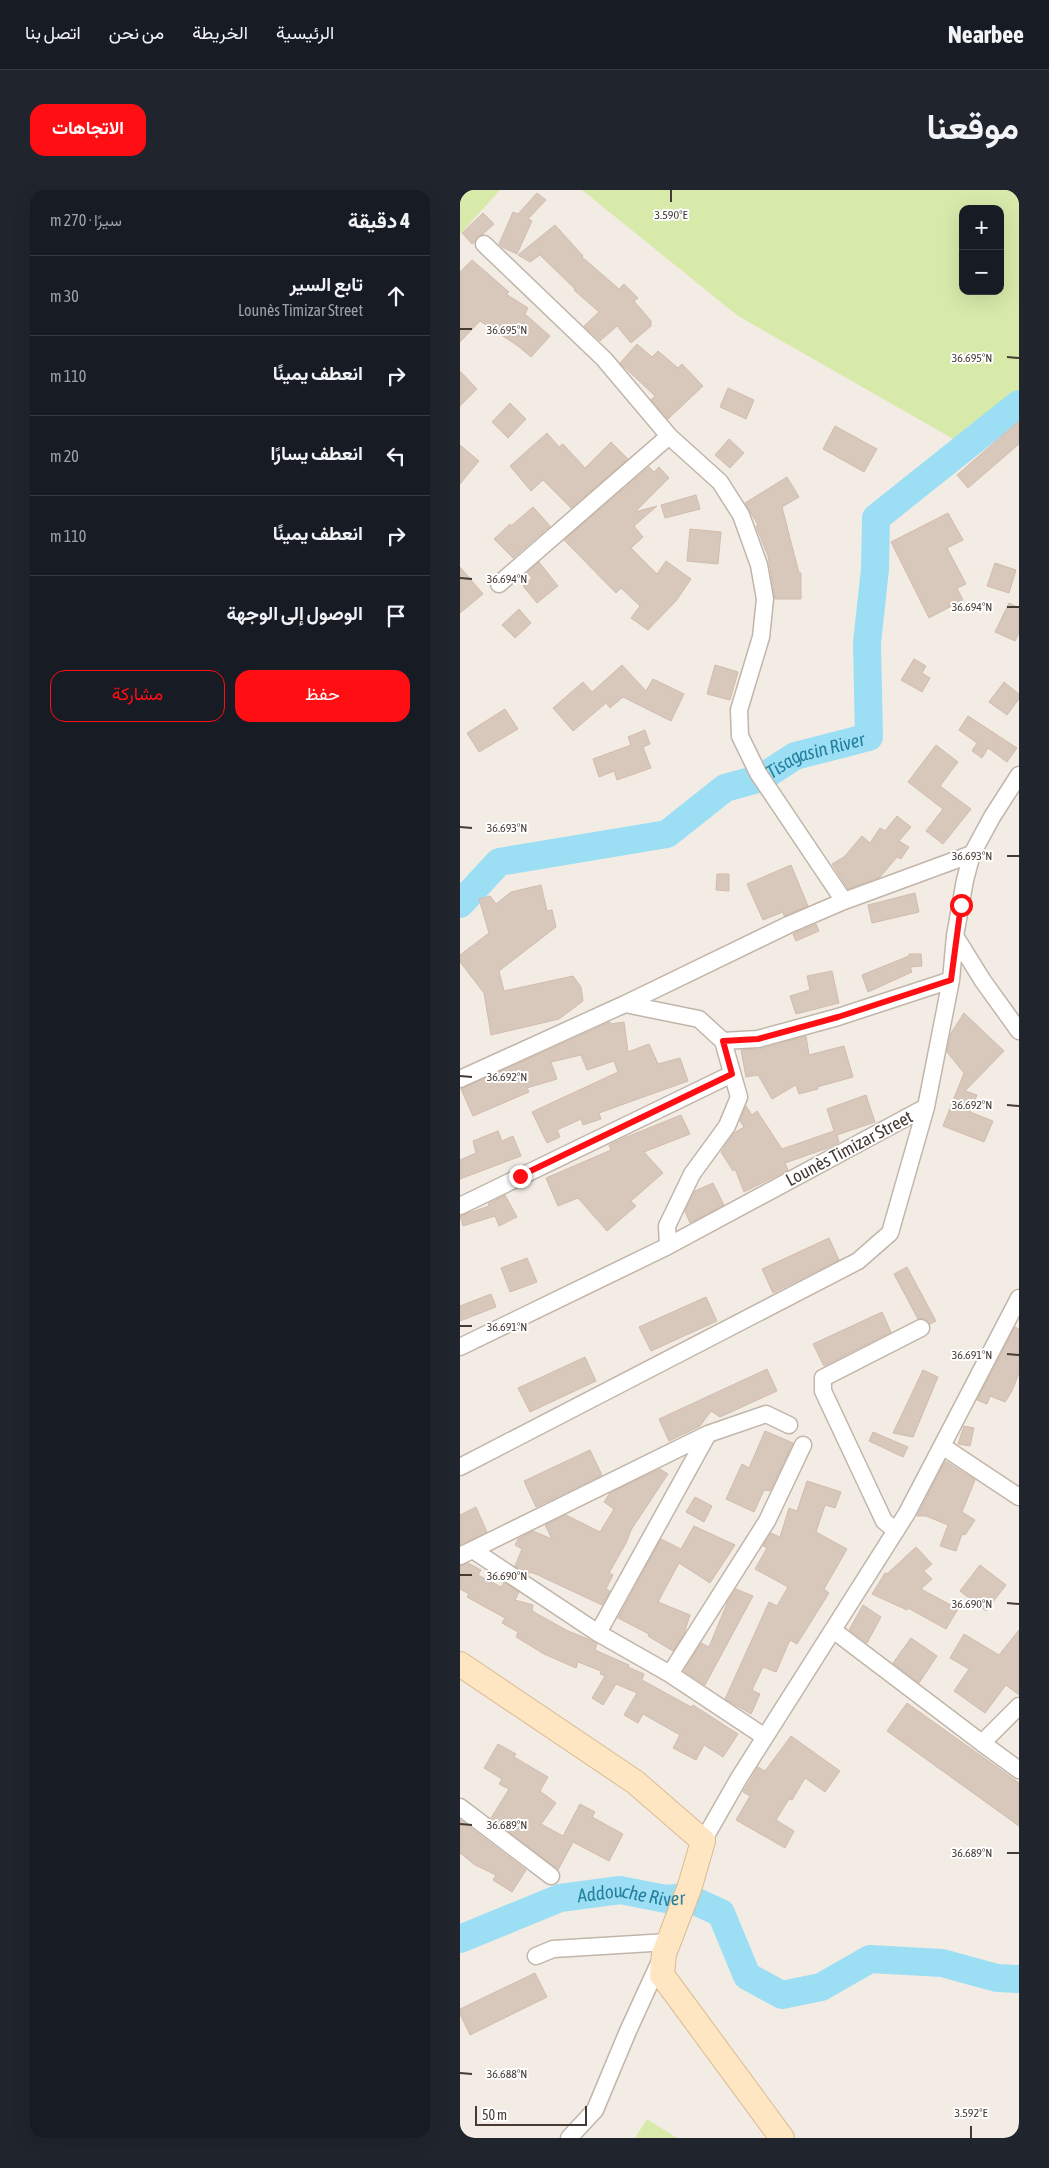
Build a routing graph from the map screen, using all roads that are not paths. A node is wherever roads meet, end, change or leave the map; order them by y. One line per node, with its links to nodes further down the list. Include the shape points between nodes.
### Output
1 (484, 244): 2 (street, via 604,359)
2 (669, 436): 3 (street); 6 (street, via 720,482 741,516 759,565 765,599 761,637 739,710 740,736 758,773)
3 (499, 584)
4 (1019, 775): 5 (street, Lounès Timizar Street)
5 (972, 854): 6 (street); 7 (street, Lounès Timizar Street)
6 (844, 901): 9 (street)
7 (955, 936): 8 (street, Lounès Timizar Street); 10 (street)
8 (951, 980): 11 (street, via 758,1039); 14 (street, Lounès Timizar Street)
9 (625, 1004): 11 (street, via 699,1019); 13 (street)
10 (1019, 1032)
11 (723, 1041): 12 (street)
12 (732, 1074): 15 (street); 16 (street, via 738,1097 727,1126 692,1174 666,1226)
13 (460, 1080)
14 (926, 1107): 16 (street, Lounès Timizar Street); 24 (street, via 890,1233 858,1261)
15 (460, 1206)
16 (668, 1246): 19 (street, Lounès Timizar Street)
17 (1019, 1298): 23 (street)
18 (921, 1328): 26 (street, via 823,1378 823,1391 884,1521)
19 (460, 1347)
20 (789, 1426): 21 (street, via 766,1414)
21 (708, 1434): 27 (street); 29 (street)
22 (803, 1445): 31 (street, via 767,1521)
23 (942, 1446): 25 (street); 26 (street)
24 (460, 1467)
25 (1019, 1497)
26 (896, 1531): 28 (street)
27 (467, 1553): 29 (street)
28 (833, 1630): 33 (street); 34 (street)
29 (598, 1633): 31 (street)
30 (460, 1664): 37 (street, via 635,1782)
31 (670, 1674): 33 (street)
32 (1019, 1706): 34 (street)
33 (765, 1737): 37 (street)
34 (982, 1743): 35 (street)
35 (1019, 1770)
36 (463, 1815): 38 (street)
37 (703, 1841): 39 (street)
38 (551, 1876)
39 (666, 1948): 40 (street, via 553,1949); 41 (street, via 595,2110); 42 (street, via 662,1974)
40 (536, 1956)
41 (569, 2138)
42 (782, 2138)

